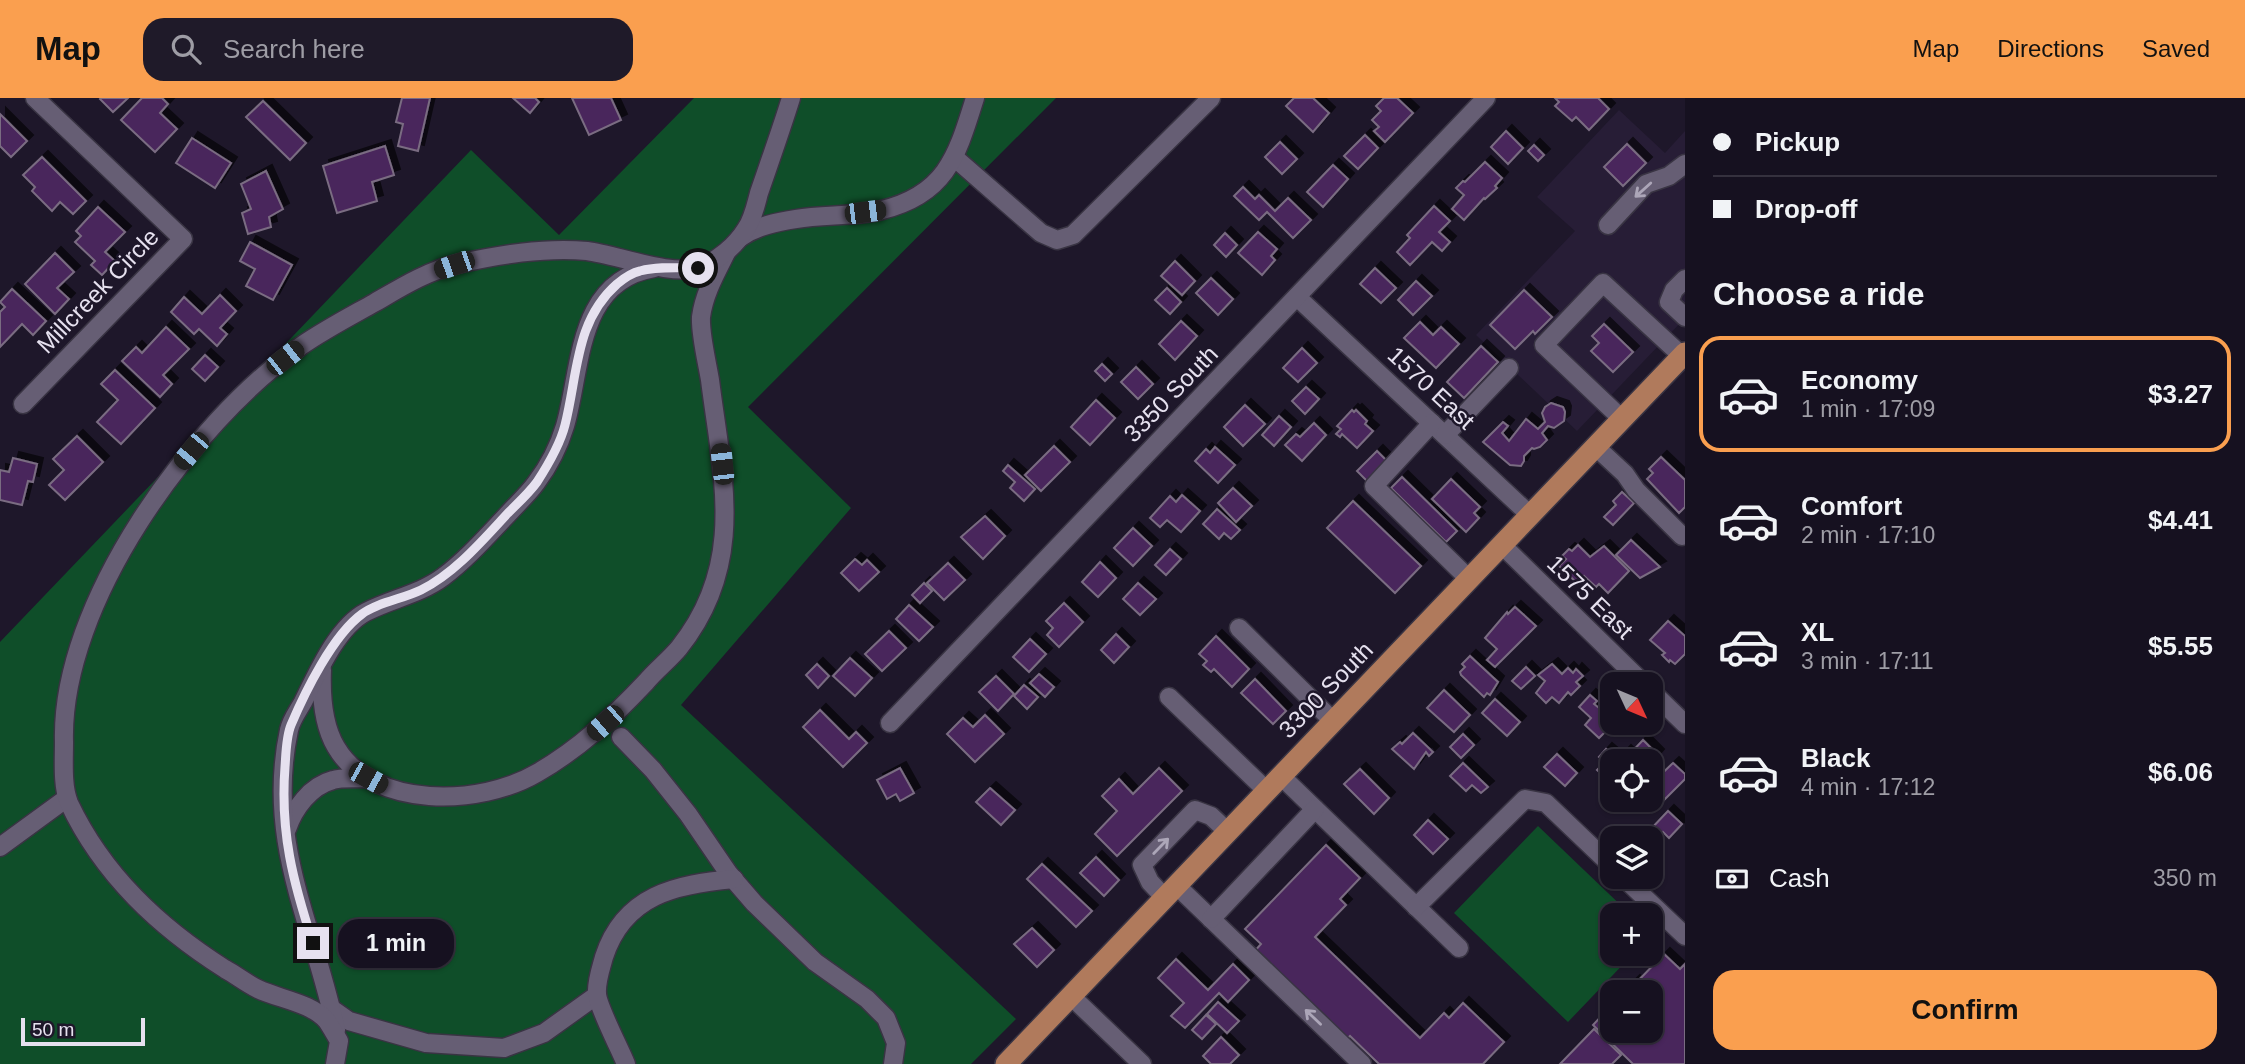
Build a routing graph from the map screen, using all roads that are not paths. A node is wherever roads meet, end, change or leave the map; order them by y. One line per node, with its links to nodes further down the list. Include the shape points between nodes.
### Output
1 (35, 98): 16 (street, Millcreek Circle, via 183,239)
2 (791, 98): 9 (street, via 748,227)
3 (975, 98): 6 (street)
4 (1211, 98): 6 (street, via 1073,235 1057,240 1041,233)
5 (1486, 98): 12 (street, 3350 South)
6 (955, 158): 9 (street, via 937,183 912,199 881,211 772,223 747,233)
7 (1685, 164): 8 (street, one-way to 8, via 1646,184)
8 (1608, 225)
9 (731, 247): 10 (street, via 698,268); 33 (street, via 710,285 701,318 724,486 722,558 707,603 679,647 620,711 535,775 461,797 386,788)
10 (657, 268): 25 (street, via 624,278 592,313 582,339 565,426 536,484 443,577 364,613 345,630); 35 (street, via 583,251 537,251 454,265 426,275 332,326 270,371 175,470 147,508 98,598 66,694)
11 (1685, 279): 13 (street, via 1669,302)
12 (1297, 297): 18 (street, 1570 East); 30 (street, 3350 South)
13 (1685, 317)
14 (1684, 354): 17 (main road, 3300 South); 17 (street, via 1604,283 1569,318 1544,345)
15 (1509, 368): 18 (street)
16 (23, 404)
17 (1622, 418): 19 (main road, 3300 South)
18 (1439, 429): 20 (street, 1570 East); 23 (street, via 1374,486)
19 (1596, 447): 20 (main road, 3300 South); 21 (street)
20 (1530, 515): 22 (main road, 3300 South)
21 (1682, 536)
22 (1502, 545): 23 (main road, 3300 South); 26 (street, 1575 East)
23 (1469, 579): 29 (main road, 3300 South)
24 (1238, 628): 29 (street)
25 (322, 663): 33 (street, via 326,721 336,747); 38 (street, via 290,727 283,795)
26 (1632, 672)
27 (1169, 696): 34 (street)
28 (1663, 703): 31 (street)
29 (1333, 721): 34 (main road, 3300 South)
30 (890, 723)
31 (1685, 724)
32 (621, 737): 41 (street, via 653,770)
33 (368, 778): 38 (street, via 331,780 307,795 292,814)
34 (1274, 783): 36 (street); 37 (main road, 3300 South)
35 (67, 798): 39 (street); 51 (street, via 111,873 156,920 256,988 325,1018)
36 (1315, 809): 44 (street); 45 (street)
37 (1228, 832): 43 (main road, 3300 South); 43 (street, one-way to 37, via 1150,882 1142,865 1195,810 1211,816)
38 (285, 836): 50 (street, via 299,902)
39 (0, 847)
40 (1600, 855): 44 (street, via 1546,803 1525,799)
41 (734, 879): 48 (street, via 677,886 630,912 610,941); 54 (street, via 815,962 886,1018 896,1043)
42 (1636, 889): 46 (street)
43 (1171, 892): 45 (street); 49 (main road, 3300 South)
44 (1416, 907): 47 (street)
45 (1211, 919): 57 (street, one-way to 45)
46 (1685, 936)
47 (1459, 948)
48 (597, 995): 50 (street, via 544,1033 504,1048 426,1043 349,1021); 53 (street)
49 (1072, 997): 55 (main road, 3300 South); 56 (street)
50 (332, 1009): 51 (street)
51 (339, 1041): 52 (street)
52 (335, 1064)
53 (626, 1064)
54 (893, 1064)
55 (1006, 1064)
56 (1142, 1064)
57 (1362, 1064)

